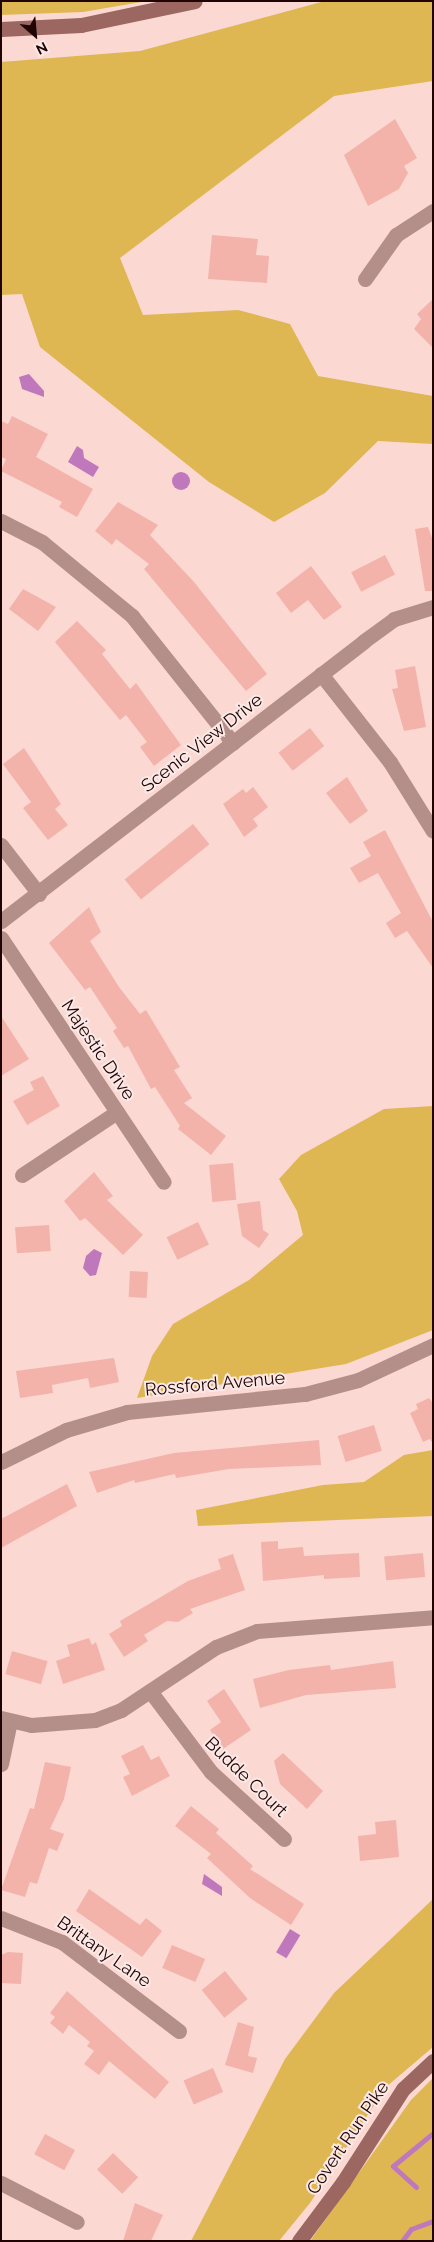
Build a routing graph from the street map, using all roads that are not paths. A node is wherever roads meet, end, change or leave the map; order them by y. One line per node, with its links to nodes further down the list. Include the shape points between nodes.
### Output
1 (195, 1): 2 (street, via 81,25)
2 (1, 29)
3 (433, 211): 4 (street, via 396,235)
4 (365, 279)
5 (1, 521): 8 (street, via 42,542 132,616)
6 (433, 607): 7 (street, Scenic View Drive, via 394,620)
7 (321, 674): 8 (street, Scenic View Drive); 9 (street, via 390,762)
8 (233, 743): 11 (street, Scenic View Drive)
9 (433, 831)
10 (1, 845): 11 (street)
11 (39, 894): 12 (street, Scenic View Drive)
12 (1, 922)
13 (1, 938): 14 (street, Majestic Drive)
14 (117, 1112): 15 (street); 16 (street, Majestic Drive)
15 (22, 1175)
16 (164, 1182)
17 (433, 1345): 18 (street, Rossford Avenue, via 358,1380 305,1394 127,1412 66,1430)
18 (1, 1462)
19 (433, 1617): 20 (street, via 257,1631 216,1647)
20 (150, 1691): 21 (street, via 95,1720 68,1725); 23 (street, Budde Court, via 210,1772)
21 (6, 1720): 22 (street)
22 (1, 1764)
23 (284, 1839)
24 (1, 1918): 25 (street, Brittany Lane, via 62,1942)
25 (179, 2031)
26 (433, 2061): 29 (street, Covert Run Pike, via 403,2089 343,2182)
27 (1, 2183): 28 (street)
28 (77, 2222)
29 (299, 2241)

